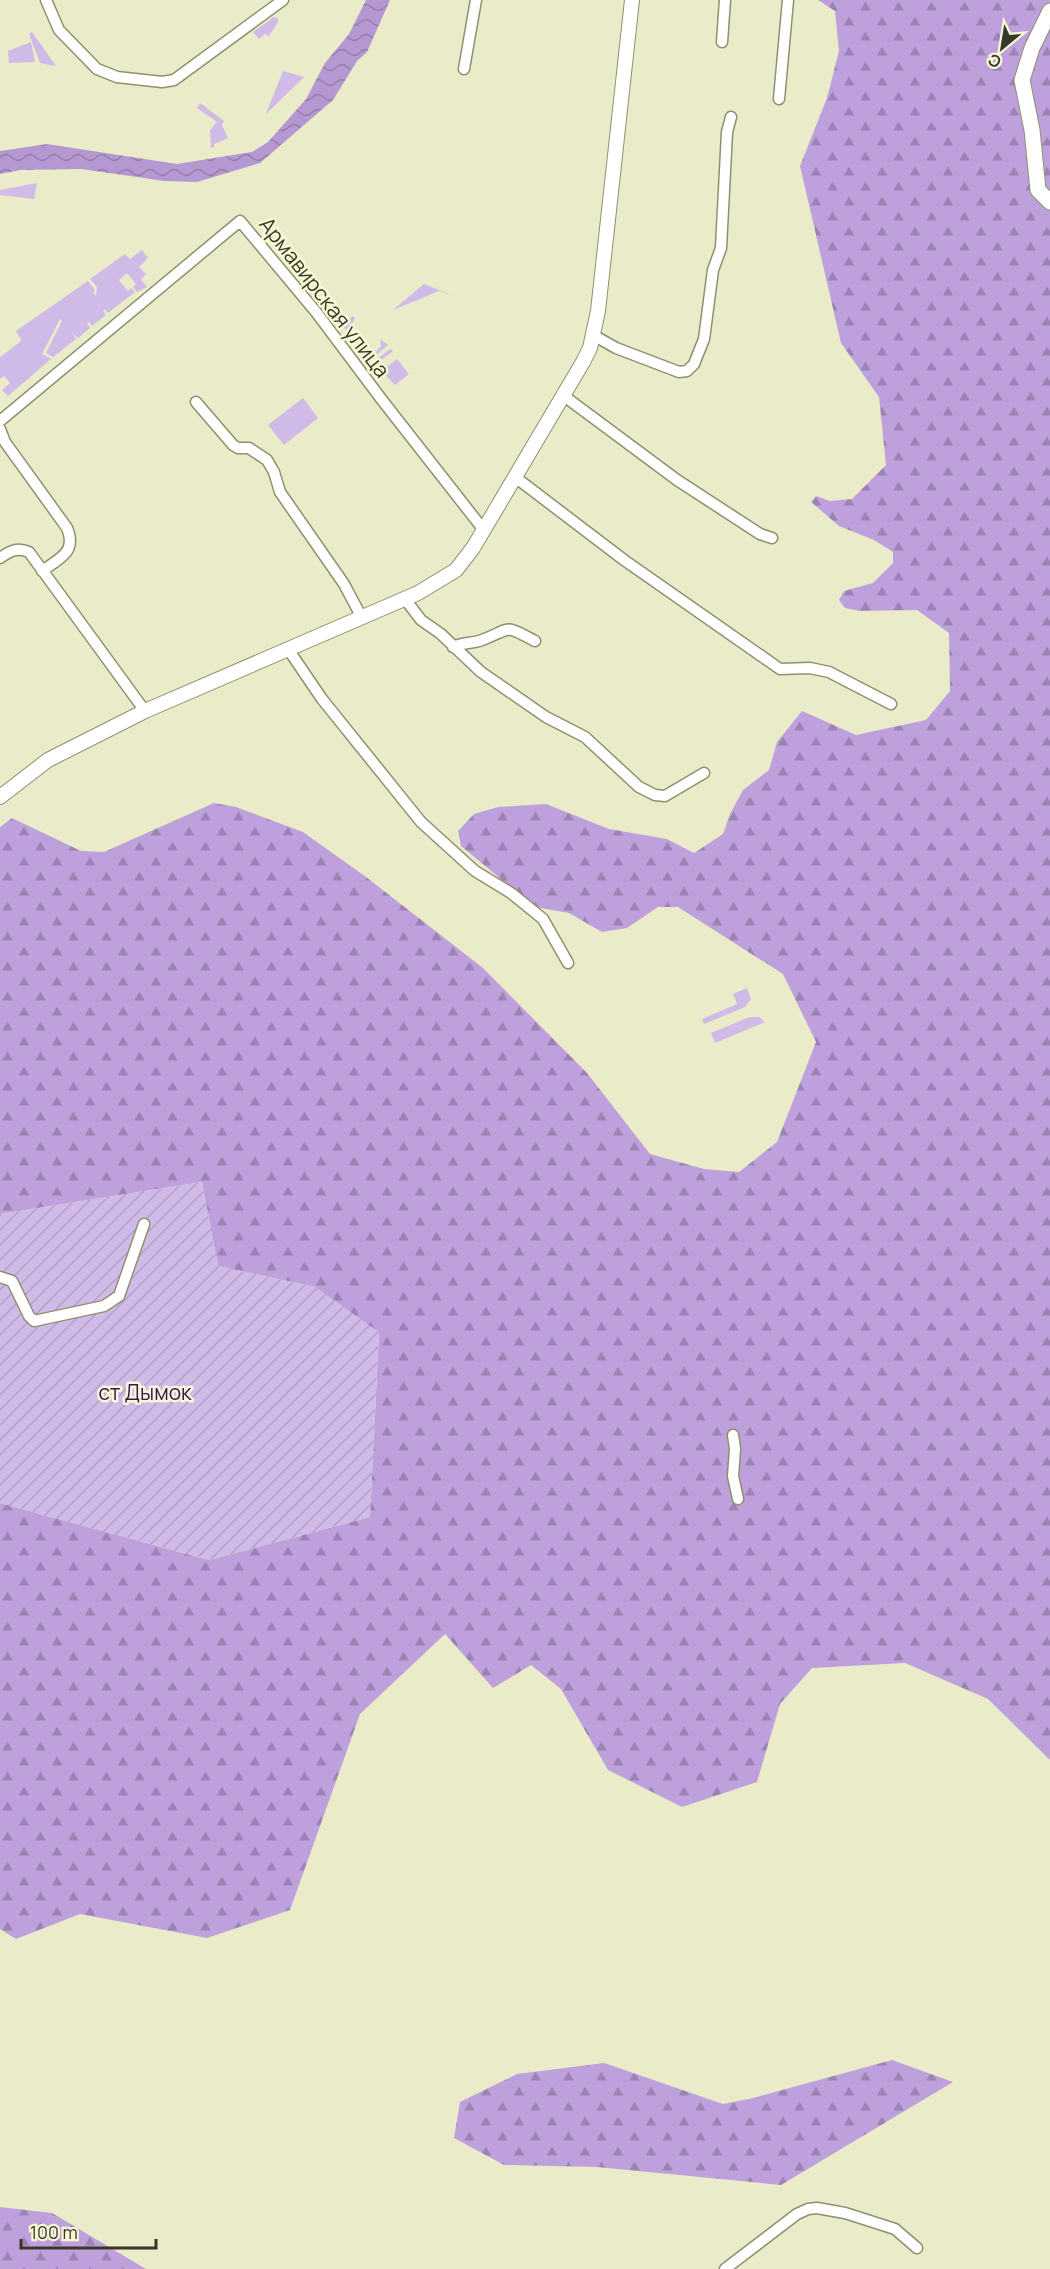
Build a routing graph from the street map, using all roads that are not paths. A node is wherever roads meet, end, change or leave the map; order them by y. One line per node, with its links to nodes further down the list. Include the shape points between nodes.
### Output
1 (46, 0): 2 (street, via 59,30 97,69 111,76 162,82 174,80)
2 (283, 0)
3 (476, 0): 9 (street)
4 (632, 0): 13 (main road)
5 (725, 0): 8 (street)
6 (788, 0): 10 (street)
7 (1050, 11): 12 (highway, via 1022,80 1038,190)
8 (722, 42)
9 (464, 69)
10 (779, 99)
11 (731, 117): 13 (street, via 721,248 713,270 704,339 694,364 679,372)
12 (1050, 202)
13 (593, 335): 14 (main road)
14 (564, 396): 18 (main road); 20 (street, via 677,480)
15 (196, 402): 24 (street, via 233,445 249,448 267,460 280,492 344,584)
16 (0, 421): 19 (street, Армавирская улица, via 240,222 316,312)
17 (0, 429): 22 (street, via 72,539 69,550)
18 (515, 477): 19 (main road); 28 (street, via 624,560 780,669 829,672)
19 (483, 529): 23 (main road, via 456,570)
20 (772, 538)
21 (0, 558): 22 (street, via 22,549 29,552)
22 (42, 571): 29 (street)
23 (405, 599): 24 (main road); 26 (street, via 421,620)
24 (362, 618): 27 (main road)
25 (535, 641): 26 (street, via 513,629)
26 (453, 647): 30 (street, via 481,672 546,717 585,737 639,787 665,796)
27 (288, 649): 29 (main road); 32 (street, via 322,699 421,822 475,871 543,919)
28 (891, 704)
29 (145, 711): 31 (main road, via 48,760)
30 (704, 773)
31 (0, 797)
32 (568, 963)
33 (144, 1224): 34 (street, via 119,1296 104,1306 34,1321 12,1281)
34 (0, 1277)
35 (732, 1435): 36 (street)
36 (738, 1499)
37 (917, 2248): 38 (street, via 895,2229 817,2208 797,2214)
38 (725, 2269)

